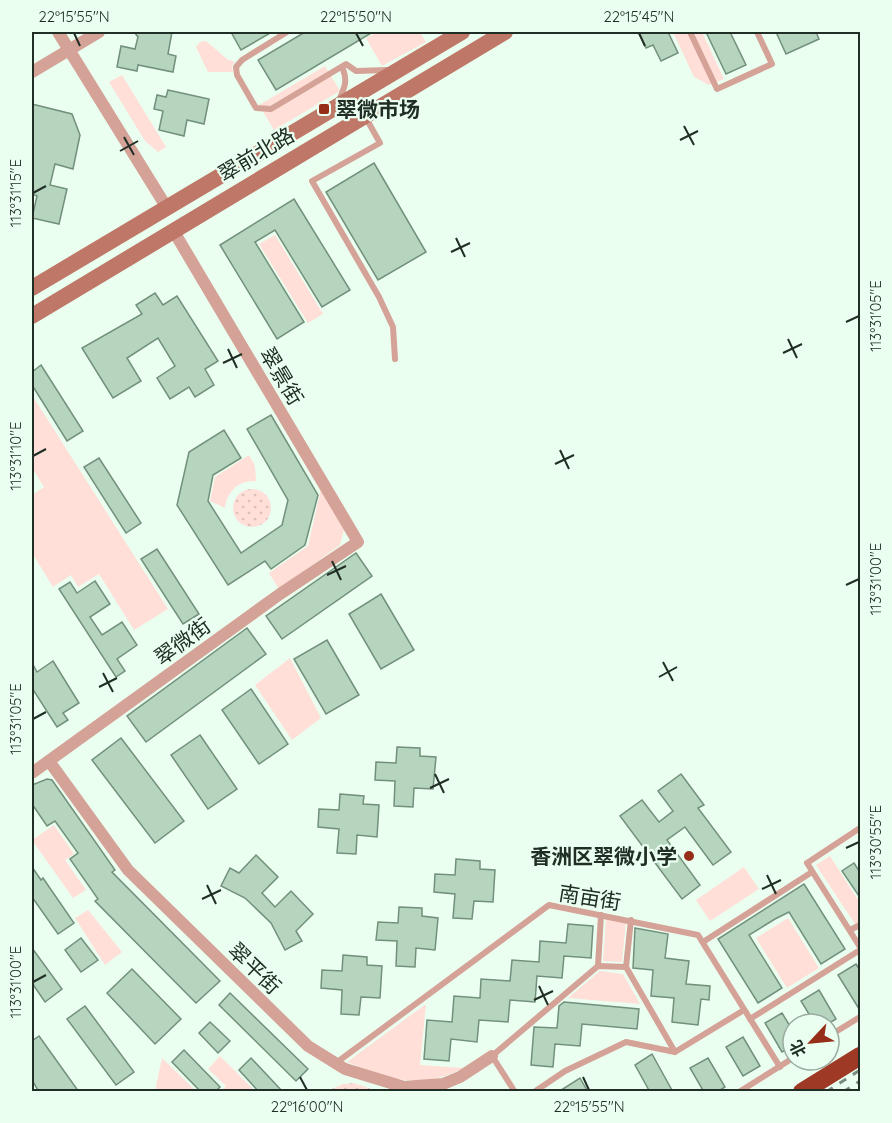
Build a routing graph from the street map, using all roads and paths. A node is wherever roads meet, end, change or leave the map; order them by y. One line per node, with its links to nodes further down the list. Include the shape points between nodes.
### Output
1 (58, 32): 9 (street)
2 (99, 32): 9 (street)
3 (288, 32): 10 (lane, via 236,67 256,108 271,109)
4 (462, 32): 11 (main road, 翠前北路)
5 (503, 32): 8 (main road, 翠前北路)
6 (690, 32): 7 (lane, via 717,89 772,64)
7 (757, 32)
8 (477, 39): 14 (main road, 翠前北路)
9 (69, 49): 12 (street); 15 (street)
10 (344, 66): 11 (lane, via 368,71); 13 (lane, via 346,87)
11 (405, 66): 13 (main road, 翠前北路)
12 (32, 72)
13 (335, 108): 15 (main road, 翠前北路)
14 (364, 115): 16 (main road, 翠前北路); 19 (lane, via 380,142 312,181 393,327)
15 (167, 208): 17 (main road, 翠前北路)
16 (173, 230): 18 (main road, 翠前北路); 20 (street, 翠景街)
17 (32, 288)
18 (32, 316)
19 (395, 359)
20 (358, 542): 21 (street, 翠微街)
21 (50, 761): 22 (street, 翠微街); 40 (street, 翠平街, via 128,870 308,1046)
22 (32, 773)
23 (861, 828): 24 (lane, via 807,863)
24 (812, 872): 28 (lane); 29 (lane)
25 (601, 915): 26 (lane, 南亩街); 31 (lane); 40 (lane, 南亩街, via 549,905)
26 (631, 920): 29 (lane, 南亩街, via 698,935); 32 (lane)
27 (861, 925): 28 (lane)
28 (850, 930): 30 (lane)
29 (703, 942): 33 (lane)
30 (861, 949): 35 (lane)
31 (598, 966): 32 (lane); 38 (lane)
32 (626, 967): 37 (lane)
33 (744, 1010): 35 (lane); 37 (lane)
34 (861, 1017): 36 (lane)
35 (750, 1019): 41 (lane)
36 (841, 1029)
37 (675, 1052): 43 (lane, via 626,1042 565,1071)
38 (492, 1056): 40 (street, 翠平街, via 460,1077 426,1086 387,1084); 42 (lane)
39 (861, 1056): 45 (highway)
40 (335, 1063)
41 (780, 1067): 44 (lane)
42 (515, 1092)
43 (534, 1092)
44 (740, 1092)
45 (802, 1092)

